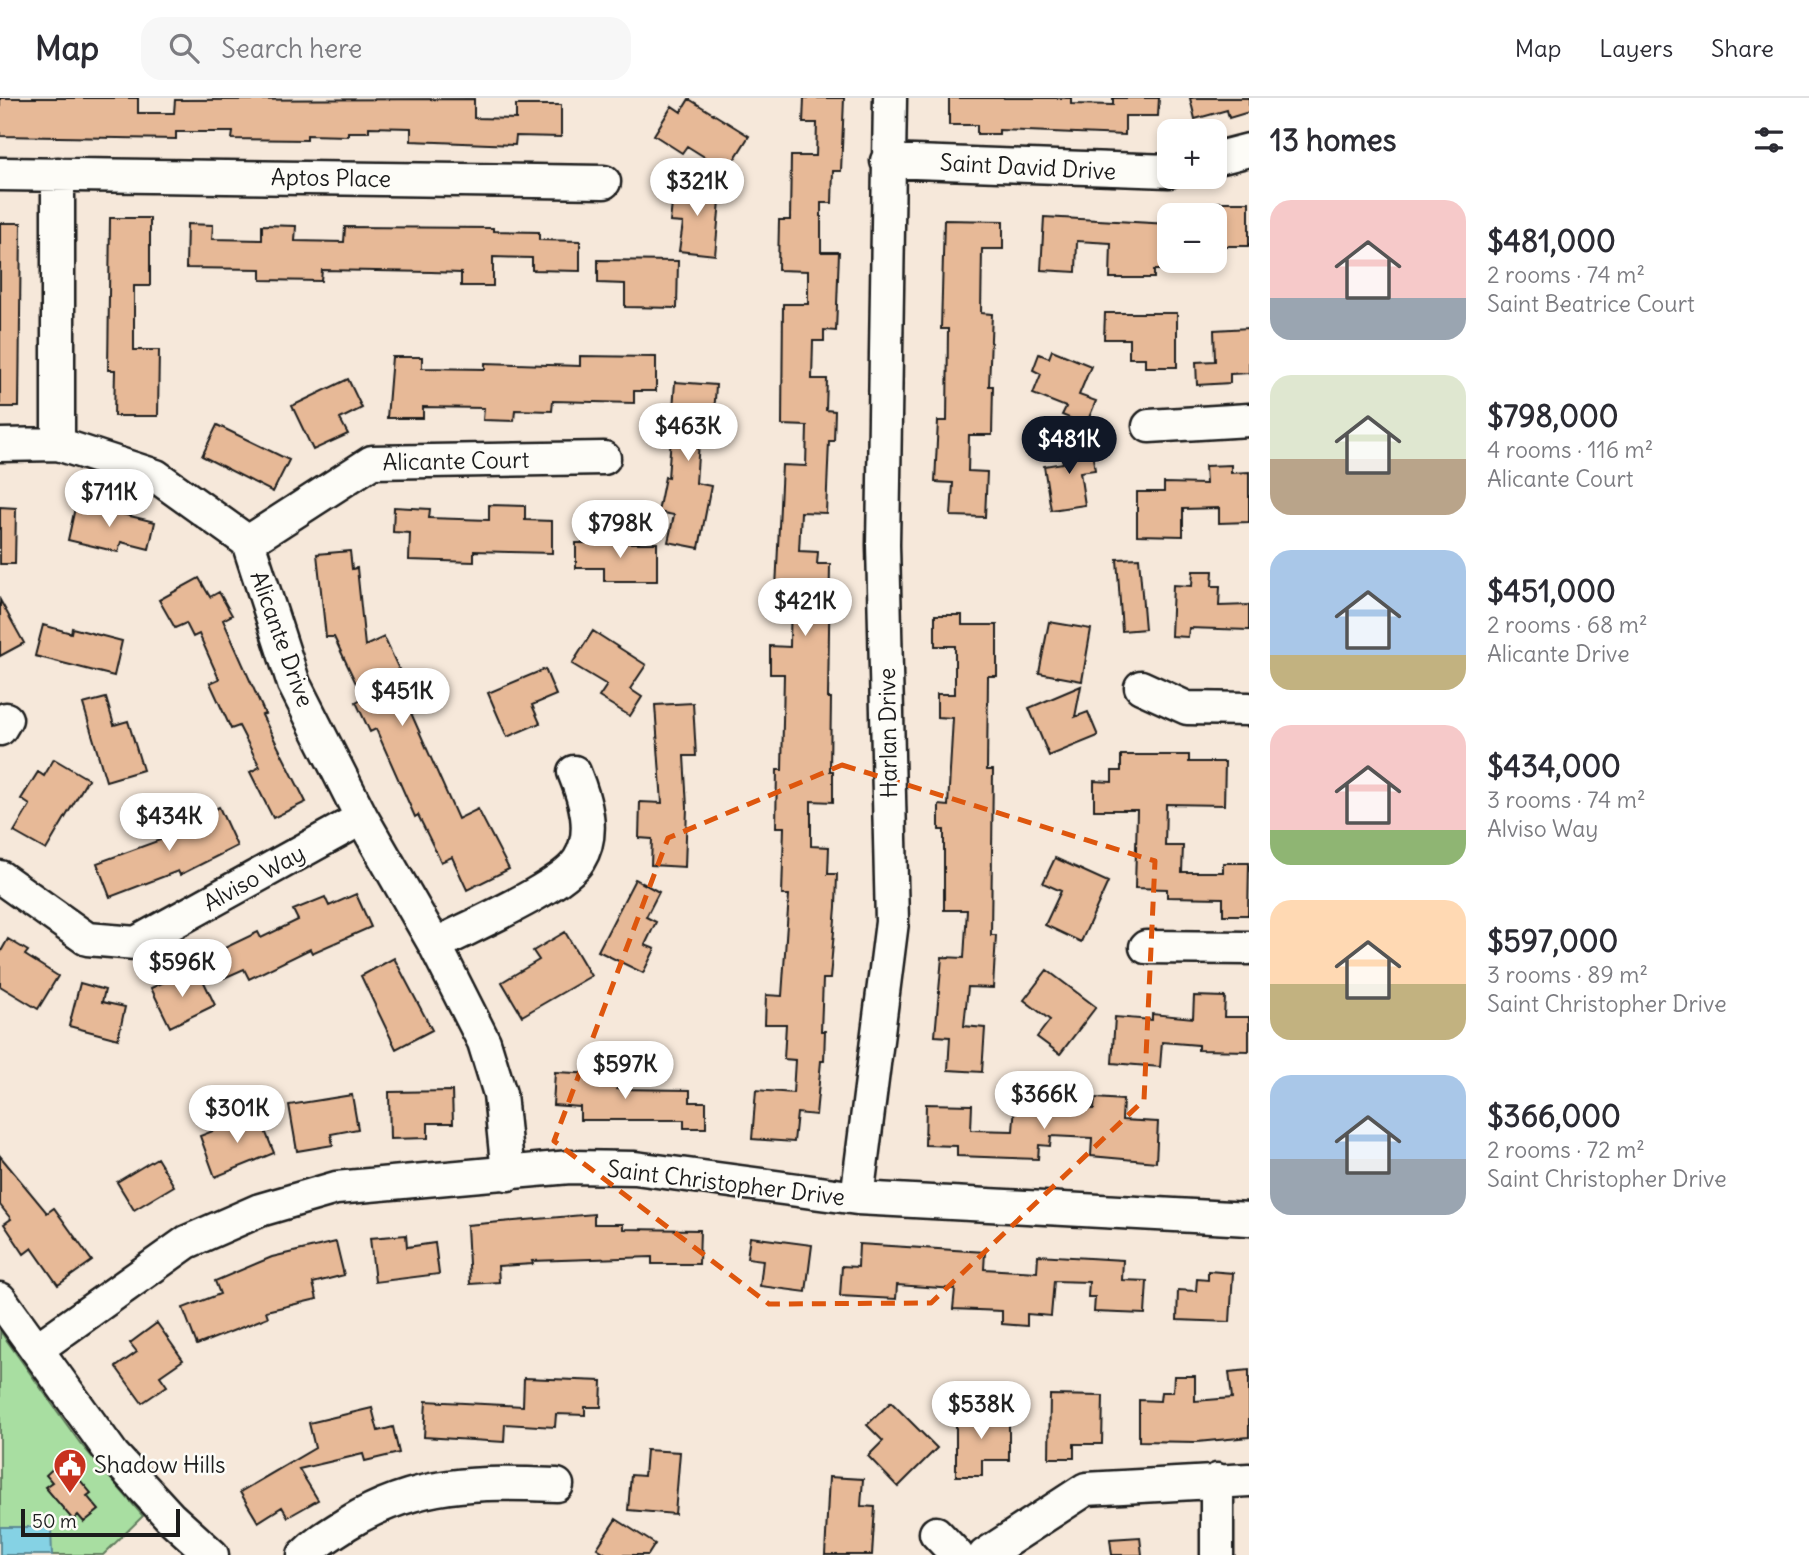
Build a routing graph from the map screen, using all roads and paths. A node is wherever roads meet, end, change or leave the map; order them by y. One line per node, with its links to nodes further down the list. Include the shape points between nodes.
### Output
1 (890, 98): 4 (street, Harlan Drive)
2 (1249, 150): 3 (street)
3 (1227, 156)
4 (887, 161): 5 (street, Saint David Drive); 24 (street, Harlan Drive, via 883,545 892,922)
5 (1157, 171)
6 (0, 174): 7 (street, Aptos Place)
7 (58, 174): 8 (street, Aptos Place); 11 (street)
8 (604, 182)
9 (1249, 420): 10 (street)
10 (1149, 426)
11 (58, 444): 12 (street, Alicante Drive); 14 (street, Alicante Drive, via 156,476)
12 (0, 445)
13 (604, 458): 14 (street, Alicante Court, via 372,462)
14 (248, 542): 18 (street, Alicante Drive, via 294,684)
15 (1141, 687): 16 (street, via 1187,708)
16 (1249, 709)
17 (574, 772): 20 (street, via 584,797 588,833 579,861 558,881)
18 (362, 818): 19 (street, Alviso Way, via 136,943 87,939); 20 (street, Alicante Drive)
19 (0, 877)
20 (435, 945): 23 (street, Alicante Drive, via 484,1042 500,1094)
21 (1146, 947): 22 (street)
22 (1249, 948)
23 (508, 1174): 24 (street, Saint Christopher Drive, via 570,1167 635,1168); 27 (street, Saint Christopher Drive, via 337,1188 260,1210 187,1242)
24 (857, 1198): 25 (street, Saint Christopher Drive)
25 (1249, 1219)
26 (0, 1299): 27 (street)
27 (37, 1349): 31 (street, via 113,1455)
28 (1217, 1480): 29 (street); 33 (street, via 1086,1489); 34 (street)
29 (1249, 1480)
30 (557, 1485): 32 (street, via 484,1482 430,1488 376,1506)
31 (212, 1555)
32 (304, 1555)
33 (985, 1555)
34 (1217, 1555)

